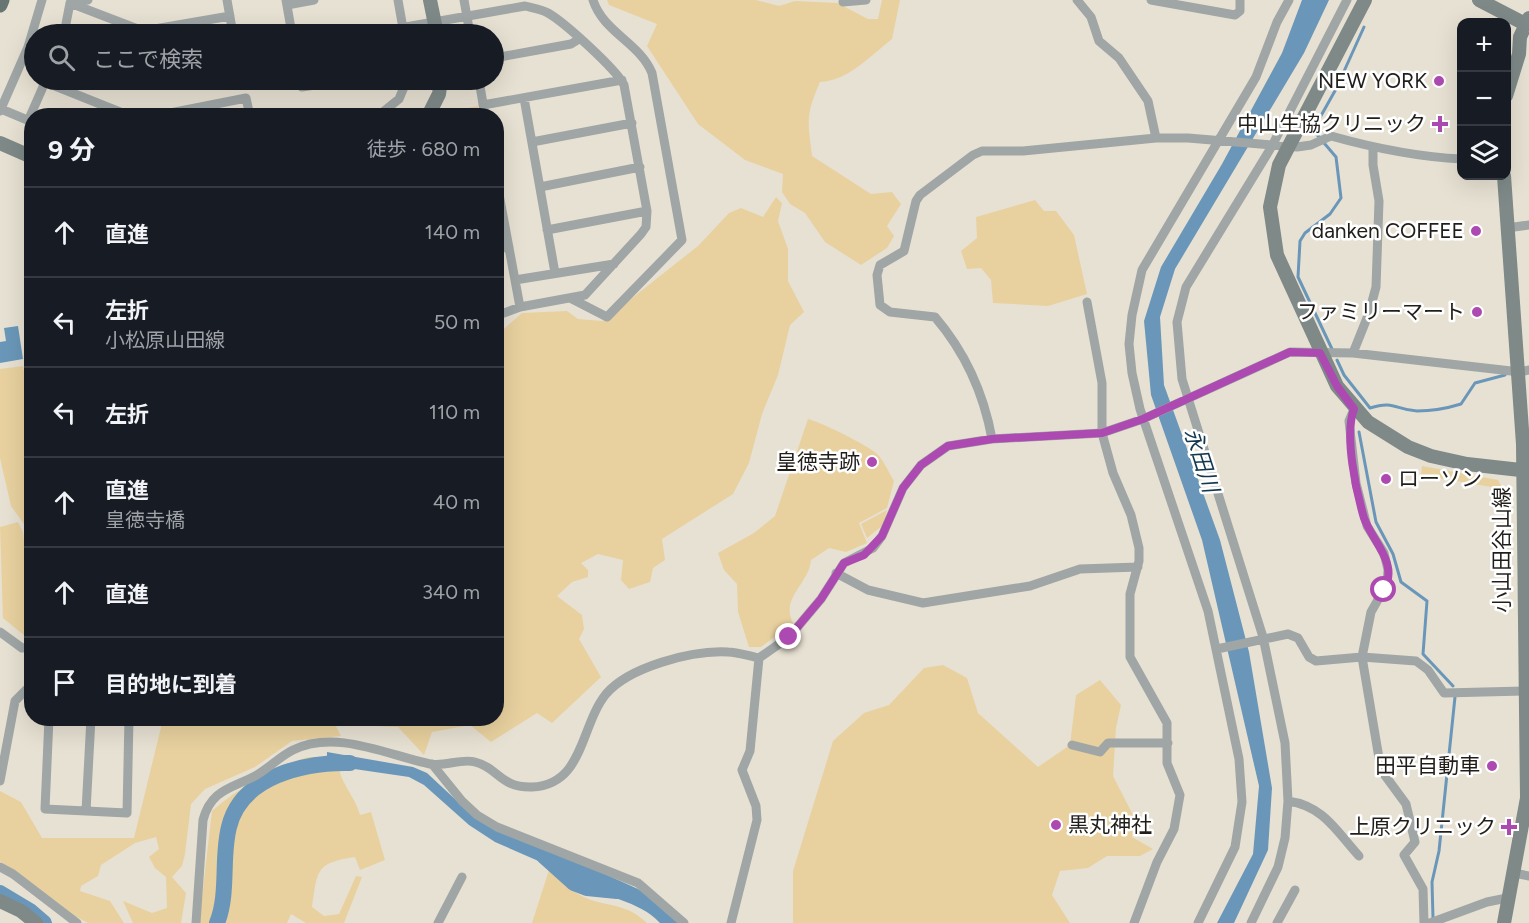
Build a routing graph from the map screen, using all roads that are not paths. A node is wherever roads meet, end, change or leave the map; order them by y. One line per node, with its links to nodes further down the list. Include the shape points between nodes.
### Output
1 (2, 0): 21 (main road)
2 (42, 0): 25 (street)
3 (88, 0): 20 (street)
4 (227, 0): 22 (street)
5 (314, 0): 18 (street)
6 (398, 0): 31 (street)
7 (430, 0): 32 (street)
8 (464, 0): 23 (street)
9 (593, 0): 79 (street, via 601,18 644,59 652,73 682,240 607,317)
10 (866, 0): 19 (street)
11 (1077, 0): 57 (street, via 1091,16 1099,41 1119,58 1148,102)
12 (1151, 0): 13 (street, via 1235,15 1240,11)
13 (1240, 0)
14 (1288, 0): 58 (street, via 1256,77)
15 (1347, 0): 61 (street)
16 (1365, 0): 62 (street)
17 (1479, 0): 24 (street)
18 (287, 2): 30 (street)
19 (843, 2)
20 (70, 3): 26 (street); 27 (street)
21 (0, 5)
22 (230, 16): 28 (street); 29 (street)
23 (467, 16): 33 (street); 34 (street); 35 (street, via 525,6 550,14)
24 (1528, 23): 39 (street, via 1520,37)
25 (35, 24)
26 (66, 24)
27 (125, 24)
28 (184, 24)
29 (231, 24)
30 (290, 24)
31 (402, 24)
32 (435, 24)
33 (446, 24)
34 (468, 24)
35 (579, 39): 37 (street, via 571,44); 38 (street)
36 (24, 56): 54 (street)
37 (504, 56)
38 (622, 80): 45 (street); 56 (street)
39 (1511, 80)
40 (42, 90): 47 (street)
41 (68, 90): 48 (street)
42 (403, 90): 51 (street)
43 (440, 90): 52 (street)
44 (480, 90): 46 (street)
45 (524, 98): 46 (street); 59 (street)
46 (483, 105): 53 (street)
47 (35, 108)
48 (111, 108)
49 (195, 108): 50 (street, via 246,98)
50 (248, 108)
51 (388, 108)
52 (433, 108)
53 (484, 108)
54 (0, 110): 55 (street)
55 (24, 119)
56 (632, 123): 59 (street); 66 (street)
57 (1156, 138): 58 (street); 90 (street, via 1023,151 993,150 973,155 920,195 904,251 880,265 880,305 902,315 928,315 941,324 966,359)
58 (1218, 141): 61 (street); 88 (street, via 1151,254 1138,285 1130,344)
59 (532, 142): 68 (street)
60 (0, 143): 64 (street)
61 (1269, 146): 62 (street); 86 (street, via 1186,287 1176,337)
62 (1288, 147): 63 (street, via 1311,145 1331,136); 84 (street, via 1271,194 1273,240)
63 (1373, 148): 65 (street); 83 (street, via 1378,201 1376,287)
64 (24, 154)
65 (1457, 159)
66 (640, 167): 68 (street); 69 (street)
67 (1503, 180): 72 (street, 小山田谷山線)
68 (540, 187): 73 (street)
69 (647, 211): 73 (street); 76 (street, via 646,227)
70 (504, 225): 74 (street)
71 (1529, 225): 72 (street)
72 (1507, 228): 85 (street, 小山田谷山線)
73 (547, 230): 77 (street)
74 (509, 247): 75 (street); 78 (street)
75 (504, 248)
76 (614, 264): 77 (street); 79 (street, via 588,292)
77 (555, 273): 78 (street)
78 (515, 280): 81 (street)
79 (572, 298): 81 (street)
80 (1087, 302): 89 (street, via 1102,383)
81 (520, 308): 82 (street)
82 (504, 313)
83 (1353, 352): 84 (street); 85 (street)
84 (1320, 353): 86 (street, via 1290,352); 87 (street)
85 (1524, 371): 91 (street, 小山田谷山線)
86 (1189, 398): 88 (street); 95 (street)
87 (1354, 409): 91 (street, via 1408,447 1467,464); 98 (street, via 1349,421 1356,483 1367,526 1384,553 1388,570 1387,584 1371,612)
88 (1143, 419): 89 (street); 97 (street)
89 (1102, 433): 90 (street); 92 (street, via 1113,473 1131,514 1139,548)
90 (992, 439): 93 (street, via 948,446 921,465 903,488 873,548 844,563)
91 (1527, 473): 100 (street, 小山田谷山線)
92 (1138, 567): 93 (street, via 1080,569 1030,585 923,603 868,590); 106 (street, via 1130,594 1130,657 1167,723)
93 (836, 573): 99 (street, via 821,599 789,637)
94 (0, 632): 96 (street)
95 (1263, 638): 97 (street); 98 (street, via 1294,635 1316,661); 110 (street, via 1285,743)
96 (24, 648)
97 (1217, 649): 127 (street, via 1239,759 1242,810 1235,847)
98 (1362, 657): 101 (street, via 1416,661 1428,670 1444,693); 130 (street, via 1381,770 1408,809 1415,842 1404,855 1423,889)
99 (759, 658): 108 (street, via 728,651 690,656 621,678 605,696 569,772 557,780 534,787 520,786 507,783 474,761); 125 (street, via 750,751 742,770 756,806 757,820)
100 (1526, 667): 101 (street, 小山田谷山線)
101 (1524, 691): 114 (street, 小山田谷山線, via 1527,798)
102 (24, 692): 109 (street, via 15,701)
103 (49, 726): 111 (street, via 45,809)
104 (91, 726): 111 (street)
105 (129, 726): 111 (street, via 127,813)
106 (1168, 743): 107 (street, via 1108,743 1100,753); 126 (street, via 1167,763 1180,805 1174,829)
107 (1072, 746)
108 (432, 764): 122 (street, via 340,743 316,743 293,750 256,775 217,794 207,805 203,820); 124 (street, via 477,815 497,827 638,883)
109 (0, 782)
110 (1288, 801): 112 (street, via 1315,808); 128 (street, via 1278,867)
111 (86, 811)
112 (1359, 856)
113 (0, 867): 121 (street)
114 (1514, 873): 115 (street); 118 (street, 小山田谷山線)
115 (1529, 876)
116 (462, 877): 123 (street)
117 (1295, 890): 129 (street)
118 (1507, 898): 131 (street); 132 (street, 小山田谷山線)
119 (0, 901): 120 (street, via 21,910)
120 (36, 923)
121 (77, 923)
122 (196, 923)
123 (438, 923)
124 (684, 923)
125 (730, 923)
126 (1134, 923)
127 (1198, 923)
128 (1251, 923)
129 (1277, 923)
130 (1424, 923)
131 (1430, 923)
132 (1504, 923)

